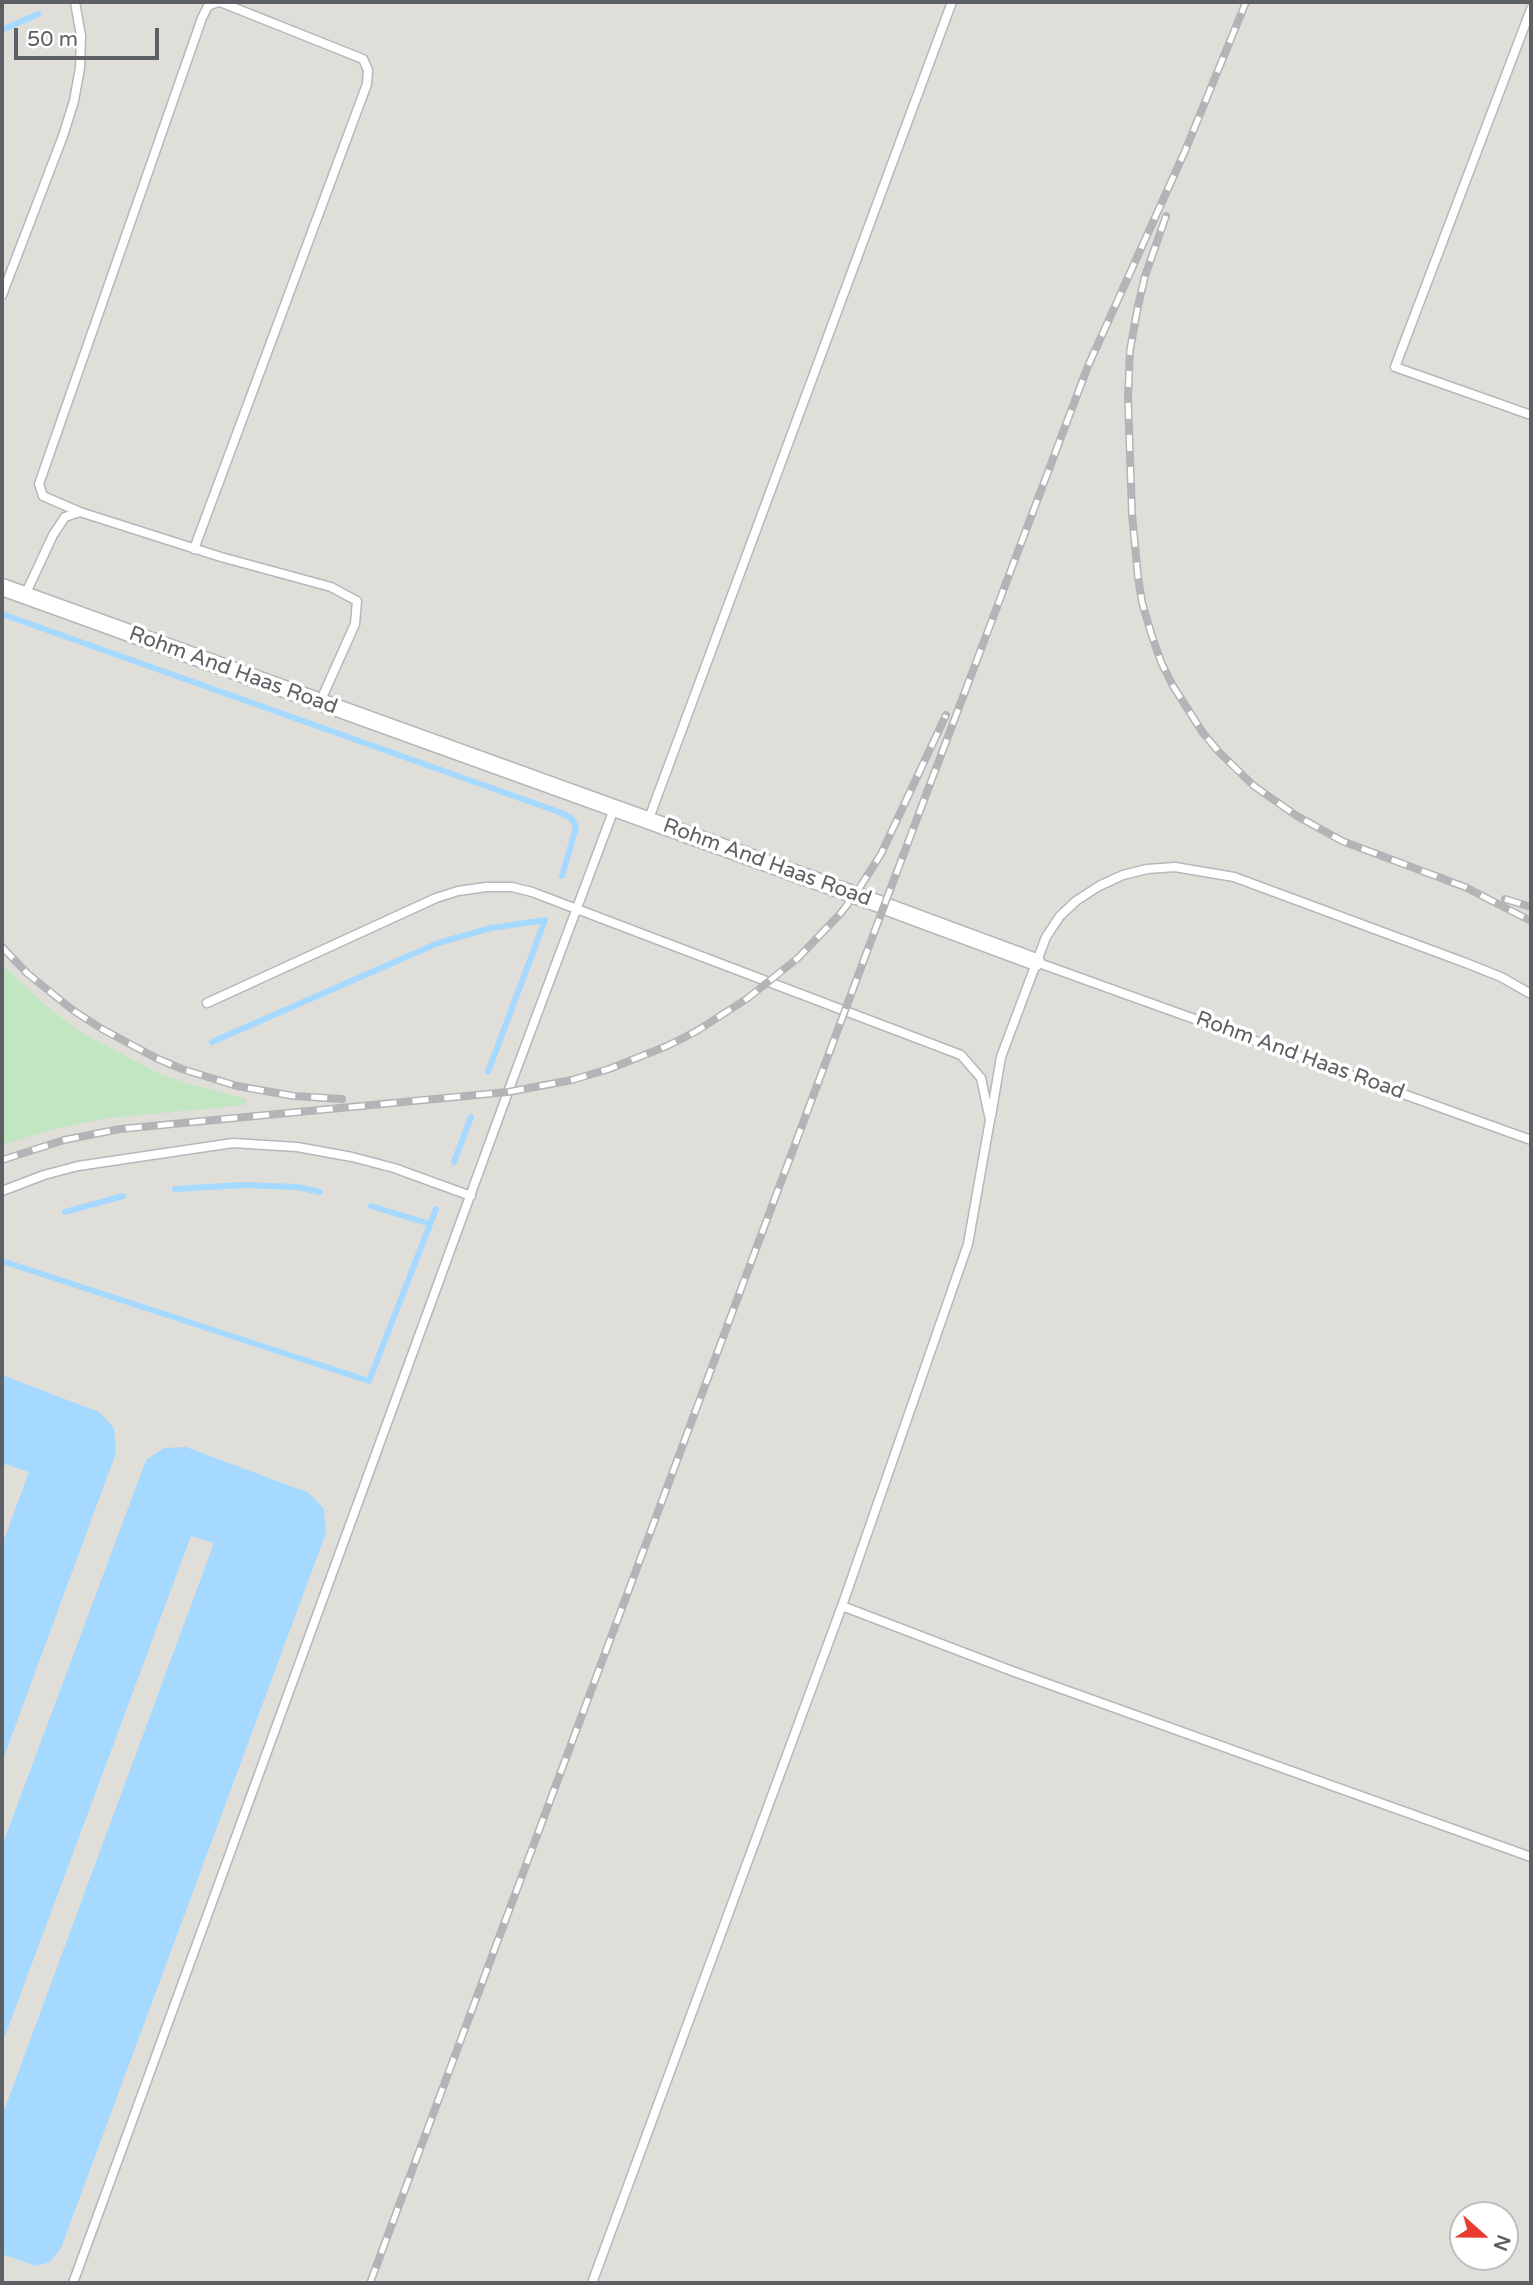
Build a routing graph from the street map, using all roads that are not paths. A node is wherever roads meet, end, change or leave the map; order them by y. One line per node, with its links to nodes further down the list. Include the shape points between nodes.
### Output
1 (75, 2): 5 (lane, via 81,36 74,101)
2 (219, 2): 7 (lane, via 208,6 202,18 39,484 43,496); 8 (lane, via 363,60 368,69 367,84)
3 (952, 2): 13 (lane)
4 (1531, 9): 6 (lane, via 1395,367)
5 (2, 295)
6 (1531, 415)
7 (80, 512): 8 (lane); 10 (lane, via 65,517 53,535)
8 (194, 549): 11 (lane, via 331,587 357,601 355,624)
9 (2, 587): 10 (street, Rohm And Haas Road)
10 (25, 595): 11 (street, Rohm And Haas Road)
11 (320, 702): 12 (street, Rohm And Haas Road)
12 (614, 809): 13 (street, Rohm And Haas Road); 14 (lane)
13 (648, 821): 15 (street, Rohm And Haas Road)
14 (576, 909): 17 (lane, via 512,887 458,891); 18 (lane, via 961,1055 981,1079); 21 (lane)
15 (1035, 962): 16 (lane, via 1060,916 1076,901 1123,875 1175,867 1234,877 1466,963); 18 (lane, via 1001,1057); 19 (lane, Rohm And Haas Road)
16 (1531, 994)
17 (206, 1003)
18 (990, 1120): 22 (lane, via 968,1244)
19 (1531, 1140)
20 (2, 1191): 21 (lane, via 78,1166 233,1143 297,1147 352,1157)
21 (471, 1196): 24 (lane)
22 (842, 1606): 23 (lane); 25 (lane)
23 (1531, 1857)
24 (73, 2283)
25 (592, 2283)

